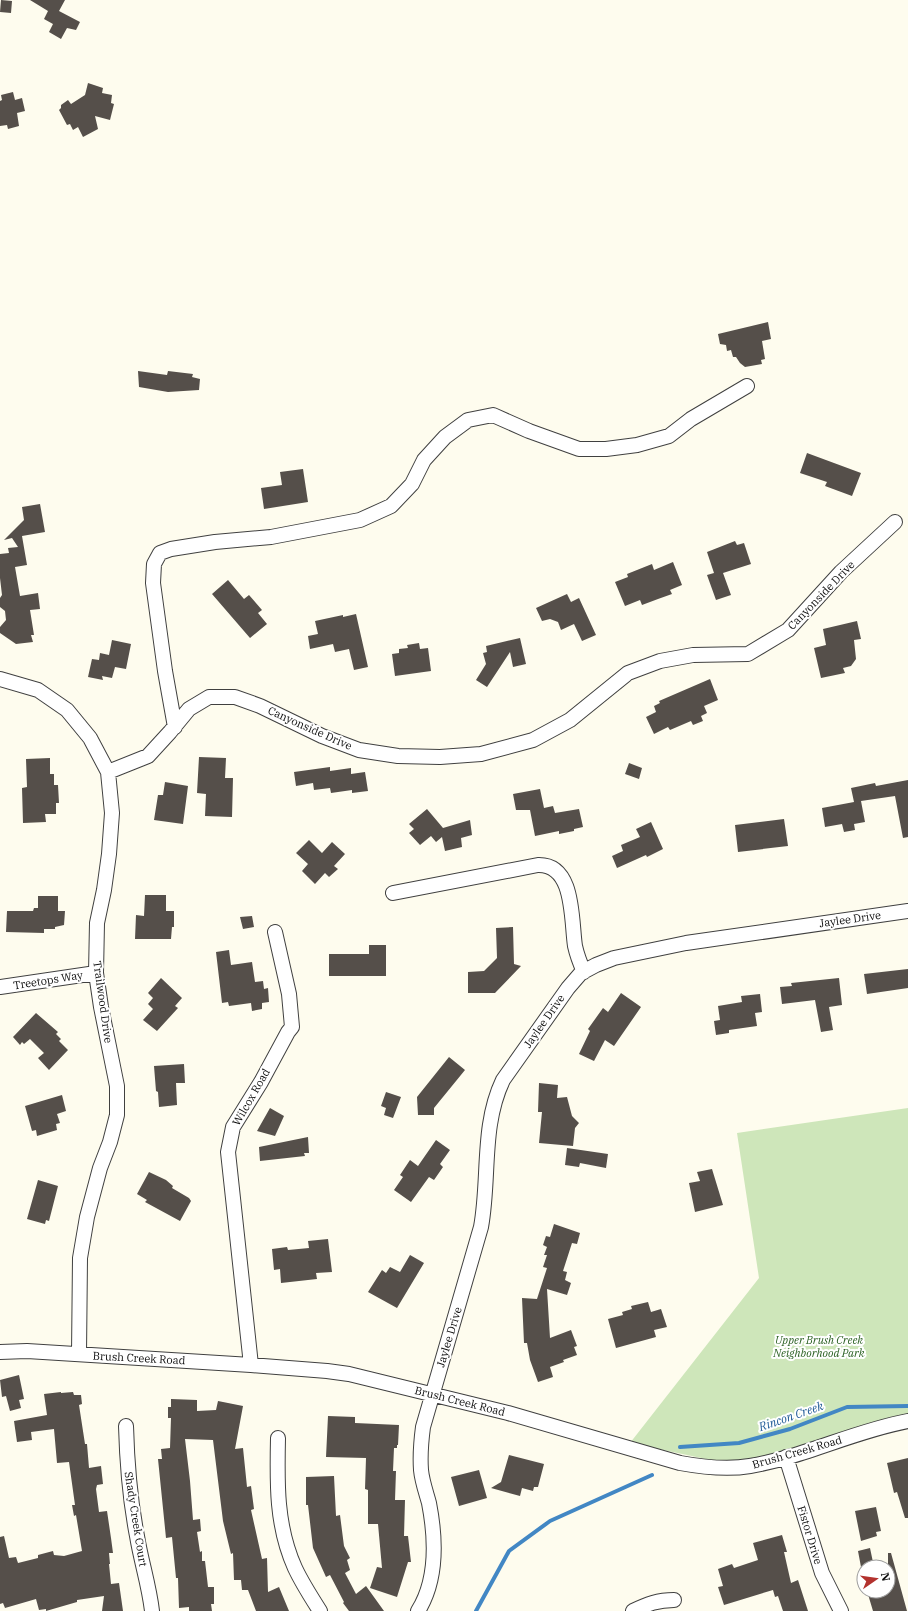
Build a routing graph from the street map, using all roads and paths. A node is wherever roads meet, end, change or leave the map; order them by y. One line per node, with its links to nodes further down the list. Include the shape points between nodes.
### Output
1 (747, 386): 4 (street, via 691,419 669,436 606,450 579,449 493,415 468,420 445,437 424,460 412,484 391,506 360,520 271,537 186,546 160,553 154,564 153,582)
2 (895, 522): 4 (street, Canyonside Drive, via 841,572 788,630 755,650 748,654 693,655 660,661 628,673 570,720 533,740 481,754 440,757 398,756 352,748 235,696 209,697 189,709)
3 (0, 679): 5 (street, Trailwood Drive, via 38,690 67,710 90,738)
4 (175, 727): 5 (street, Canyonside Drive, via 148,756)
5 (108, 772): 10 (street, Trailwood Drive, via 112,813 109,854 97,923)
6 (393, 893): 9 (street, via 546,865 558,872 565,881 575,948)
7 (908, 910): 9 (street, Jaylee Drive, via 669,946 604,961)
8 (275, 932): 14 (street, Wilcox Road, via 289,994 292,1027 233,1127 228,1152)
9 (584, 972): 15 (street, Jaylee Drive, via 568,988 503,1080 496,1095 489,1129 481,1227)
10 (96, 973): 11 (street, Treetops Way); 13 (street, Trailwood Drive, via 117,1086 117,1115 87,1217 80,1258)
11 (0, 987)
12 (0, 1352): 13 (street, Brush Creek Road, via 27,1350)
13 (79, 1354): 14 (street, Brush Creek Road)
14 (251, 1364): 15 (street, Brush Creek Road, via 334,1372)
15 (432, 1394): 19 (street, Brush Creek Road, via 567,1429 680,1463 723,1468 749,1466); 23 (street, Jaylee Drive, via 423,1427 420,1458 434,1546 431,1579)
16 (908, 1421): 19 (street, Brush Creek Road)
17 (126, 1426): 21 (street, Shady Creek Court, via 134,1519)
18 (278, 1438): 22 (street, via 278,1505 284,1533 295,1568)
19 (786, 1457): 25 (street, Fistor Drive, via 822,1573)
20 (674, 1600): 24 (street, via 647,1603)
21 (152, 1611)
22 (320, 1611)
23 (418, 1611)
24 (633, 1611)
25 (841, 1611)

